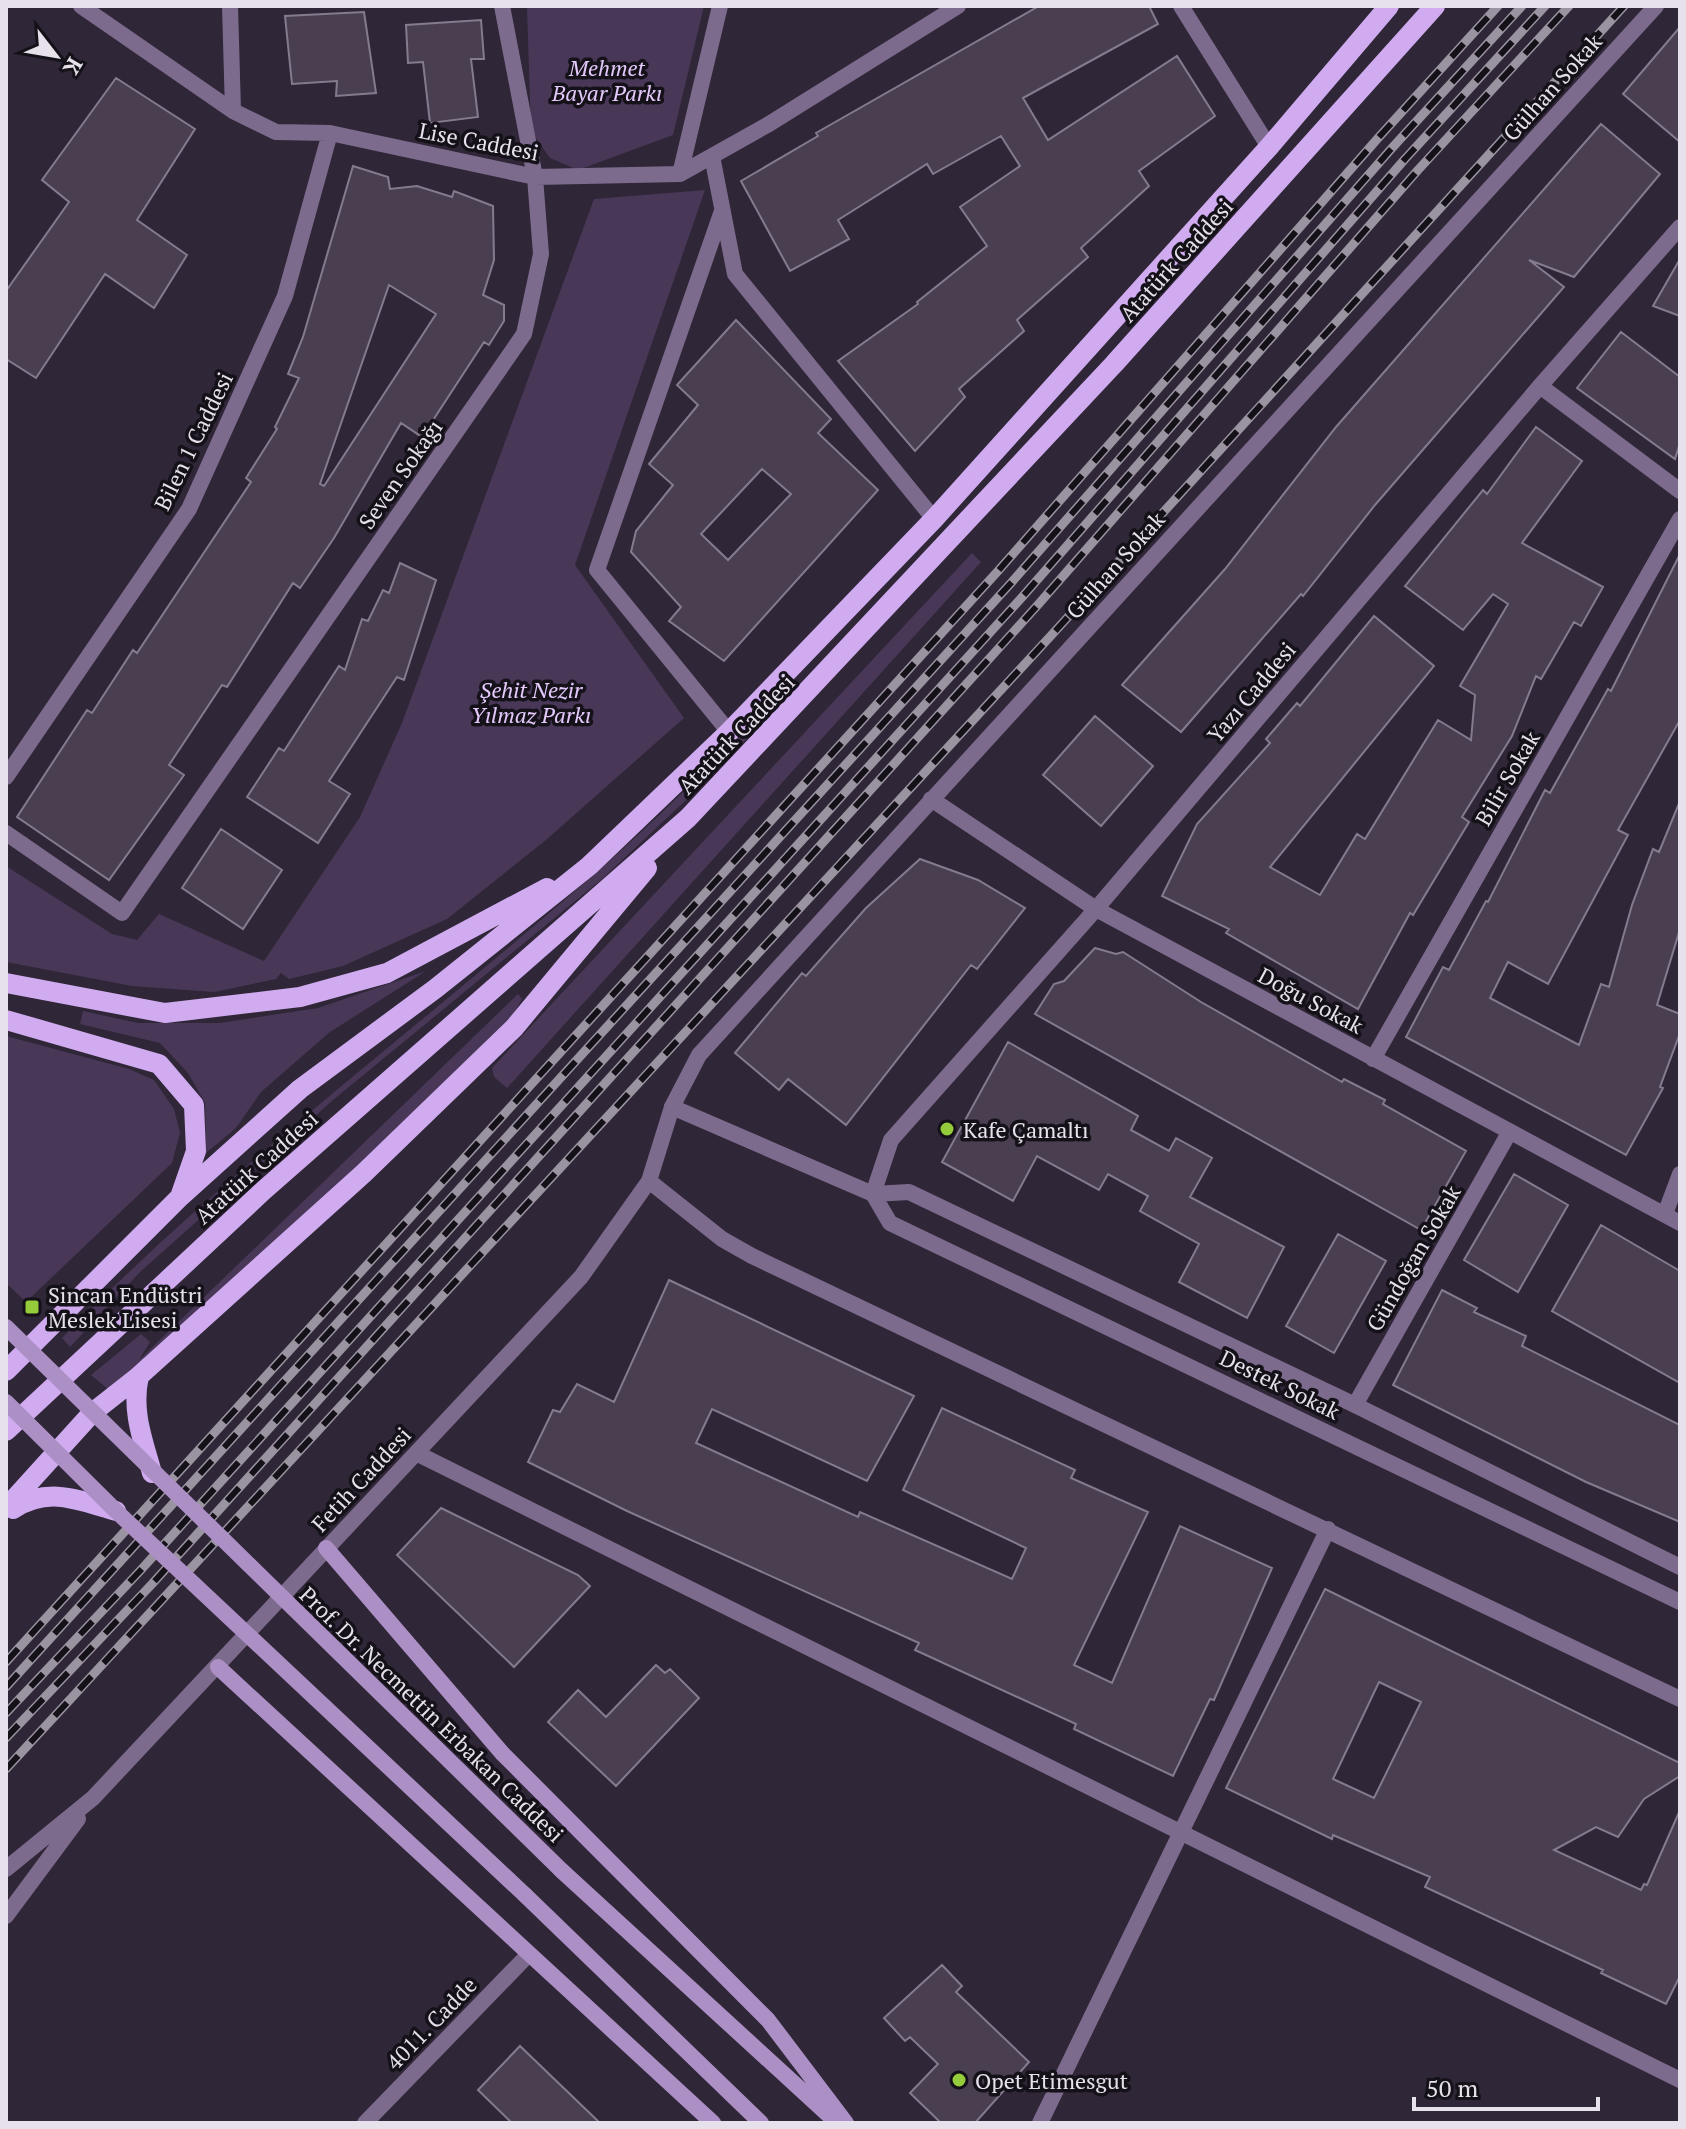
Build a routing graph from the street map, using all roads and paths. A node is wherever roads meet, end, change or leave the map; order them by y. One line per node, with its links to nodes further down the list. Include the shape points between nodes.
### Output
1 (81, 6): 10 (street, Lise Caddesi)
2 (230, 6): 10 (street)
3 (502, 6): 15 (street, Seven Sokağı)
4 (720, 6): 14 (street)
5 (958, 6): 13 (street, Lise Caddesi)
6 (1181, 6): 12 (street)
7 (1435, 6): 25 (main road, Atatürk Caddesi, via 1114,364)
8 (1656, 6): 24 (street, Gülhan Sokak)
9 (1382, 12): 12 (main road, Atatürk Caddesi)
10 (233, 111): 11 (street, Lise Caddesi, via 276,132)
11 (330, 133): 15 (street, Lise Caddesi); 23 (street, Bilen 1 Caddesi, via 285,296 189,509)
12 (1269, 147): 20 (main road, Atatürk Caddesi)
13 (712, 156): 14 (street, Lise Caddesi); 16 (street)
14 (680, 174): 15 (street, Lise Caddesi)
15 (535, 177): 26 (street, Seven Sokağı, via 541,254 524,334 122,913)
16 (722, 211): 20 (street, via 735,274); 22 (street, via 597,570)
17 (1680, 227): 18 (street, Yazı Caddesi)
18 (1540, 386): 19 (street); 28 (street, Yazı Caddesi)
19 (1680, 491)
20 (934, 519): 22 (main road, Atatürk Caddesi)
21 (1680, 519): 31 (street, Bilir Sokak)
22 (729, 732): 27 (main road, Atatürk Caddesi)
23 (6, 777)
24 (931, 799): 28 (street, Doğu Sokak); 32 (street, Gülhan Sokak, via 699,1055)
25 (688, 818): 42 (main road, via 514,1028 364,1173); 46 (main road, Atatürk Caddesi, via 264,1190)
26 (6, 833)
27 (589, 866): 29 (main road, via 387,973 300,997 165,1013); 37 (main road, Atatürk Caddesi, via 300,1089)
28 (1096, 909): 31 (street, Doğu Sokak); 36 (street, Yazı Caddesi, via 891,1140)
29 (6, 983)
30 (6, 1020): 37 (main road, via 159,1064 194,1105 196,1151)
31 (1373, 1059): 33 (street, Doğu Sokak)
32 (672, 1107): 35 (street, Gülhan Sokak); 36 (street, Destek Sokak)
33 (1509, 1133): 38 (street, Doğu Sokak); 44 (street, Gündoğan Sokak)
34 (1680, 1174): 38 (street)
35 (649, 1181): 48 (street, Fetih Caddesi, via 581,1277); 52 (street, via 752,1256)
36 (873, 1194): 44 (street, Destek Sokak, via 909,1192); 55 (street, Destek Sokak, via 890,1223)
37 (180, 1197): 41 (main road, Atatürk Caddesi)
38 (1665, 1214): 39 (street, Doğu Sokak)
39 (1680, 1223)
40 (6, 1327): 45 (main road, Prof. Dr. Necmettin Erbakan Caddesi, bridge)
41 (6, 1371)
42 (139, 1376): 45 (main road); 49 (main road, via 134,1398)
43 (6, 1402): 47 (main road, bridge)
44 (1355, 1405): 54 (street, Destek Sokak)
45 (92, 1413): 47 (main road); 49 (main road, Prof. Dr. Necmettin Erbakan Caddesi, bridge)
46 (6, 1431)
47 (57, 1452): 50 (main road); 51 (main road, bridge)
48 (416, 1453): 53 (street, Fetih Caddesi); 59 (street)
49 (152, 1473): 67 (main road, Prof. Dr. Necmettin Erbakan Caddesi, bridge, via 562,1871)
50 (6, 1510): 51 (main road, via 29,1498 57,1494)
51 (116, 1511): 66 (main road, bridge)
52 (1328, 1529): 57 (street); 59 (street)
53 (326, 1548): 56 (street, Fetih Caddesi); 68 (main road, via 502,1753 768,2020)
54 (1680, 1567)
55 (1680, 1602)
56 (218, 1667): 58 (street, Fetih Caddesi); 62 (main road)
57 (1680, 1699)
58 (93, 1798): 60 (street, Fetih Caddesi); 61 (street, Fetih Caddesi)
59 (1179, 1834): 63 (street); 69 (street)
60 (6, 1869)
61 (6, 1916)
62 (529, 1954): 64 (street, 4011. Cadde); 65 (main road)
63 (1680, 2080)
64 (365, 2123)
65 (713, 2123)
66 (761, 2123)
67 (837, 2123)
68 (846, 2123)
69 (1040, 2123)

